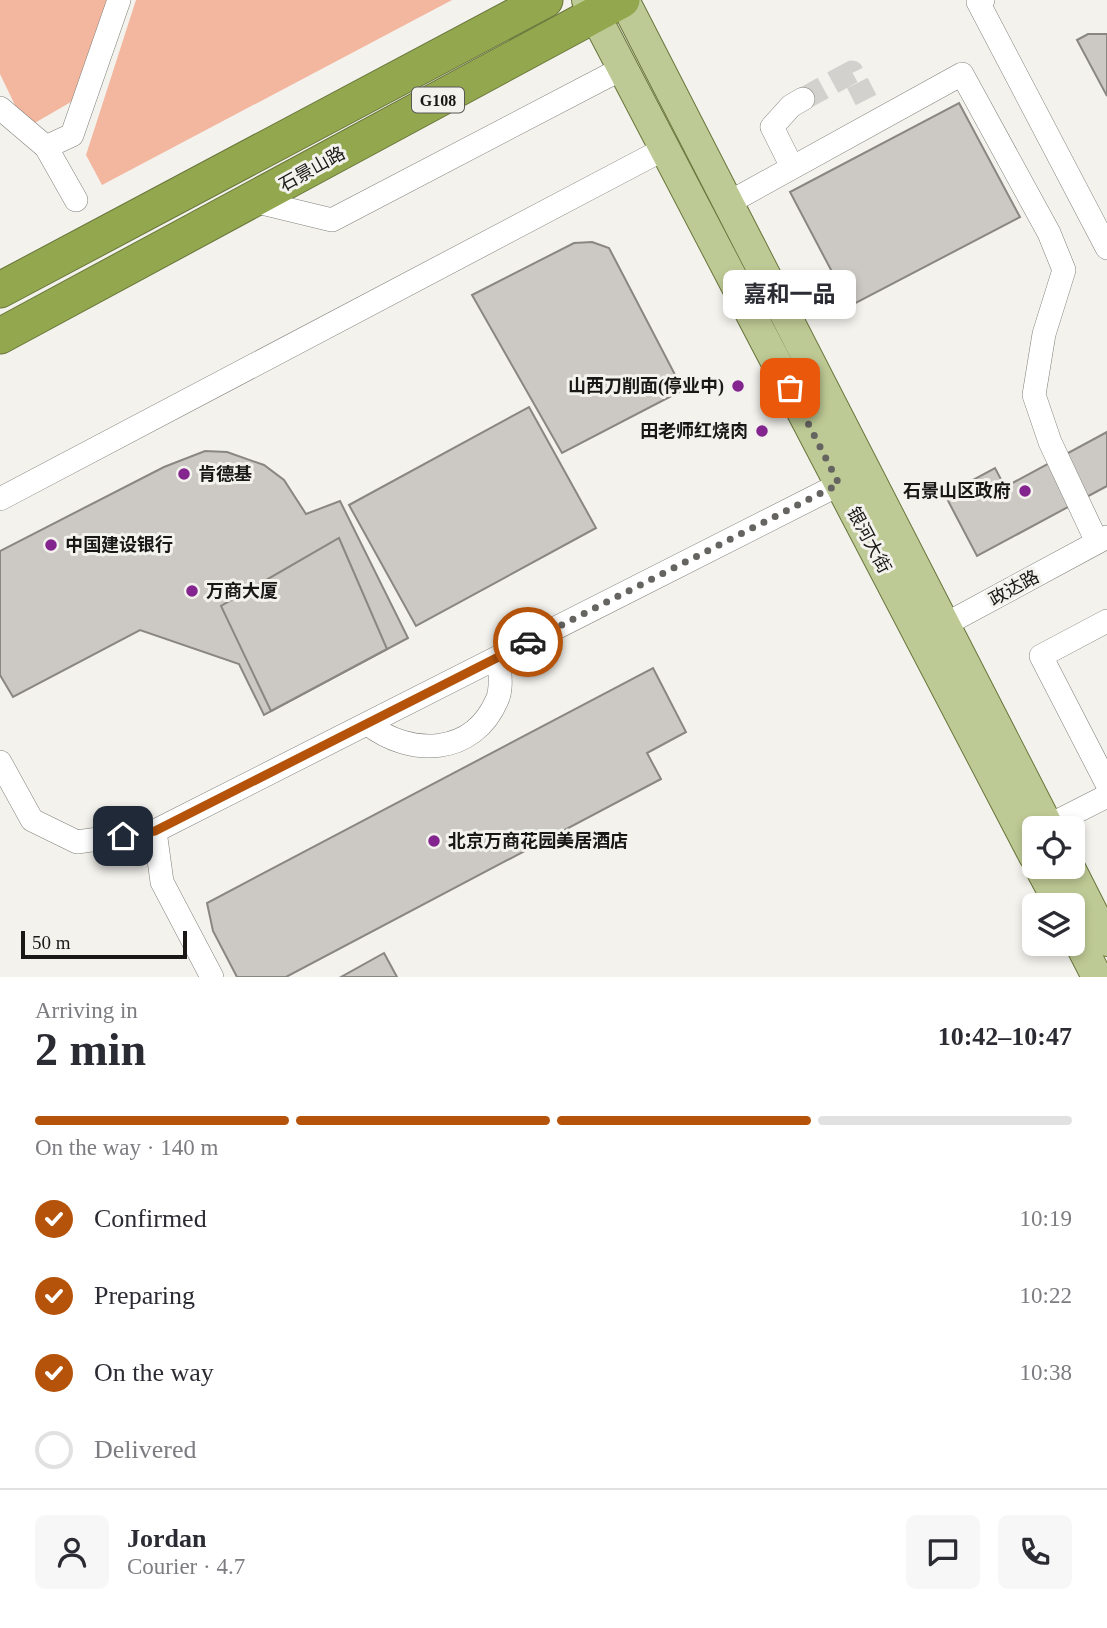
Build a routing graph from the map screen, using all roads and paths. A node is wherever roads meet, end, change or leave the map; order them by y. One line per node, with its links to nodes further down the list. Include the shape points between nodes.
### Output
1 (119, 0): 8 (street, via 72,135)
2 (545, 0): 15 (highway, G108)
3 (983, 0): 14 (street, via 978,2)
4 (607, 4): 5 (main road, 银河大街); 12 (highway, 石景山路 / G108); 13 (main road, 银河大街)
5 (623, 68): 9 (main road, 银河大街); 12 (street, via 332,220)
6 (803, 99): 10 (street, via 772,127)
7 (0, 108): 8 (street)
8 (46, 147): 11 (street)
9 (666, 148): 17 (main road, 银河大街); 18 (street)
10 (792, 167): 13 (street); 19 (street, via 962,74 1049,233 1064,270 1044,334 1034,395 1050,442)
11 (76, 200)
12 (253, 201): 16 (highway, 石景山路 / G108)
13 (730, 202): 21 (main road, 银河大街)
14 (1106, 243)
15 (0, 290)
16 (0, 335)
17 (839, 484): 21 (main road, 银河大街); 22 (street)
18 (0, 499)
19 (1102, 540): 21 (street, 政达路)
20 (1107, 621): 25 (street, via 1041,656)
21 (933, 631): 27 (main road, 银河大街); 29 (main road, 银河大街)
22 (499, 657): 23 (street); 23 (street, via 497,700 466,735 427,749 401,744)
23 (368, 724): 30 (street)
24 (0, 762): 30 (street, via 32,820 77,842)
25 (1107, 785)
26 (1107, 796): 28 (street)
27 (1042, 816)
28 (1069, 816)
29 (1022, 829)
30 (155, 831): 34 (street, via 162,882)
31 (1076, 879): 32 (main road)
32 (1107, 941)
33 (1085, 954): 35 (main road)
34 (212, 977)
35 (1097, 977)

